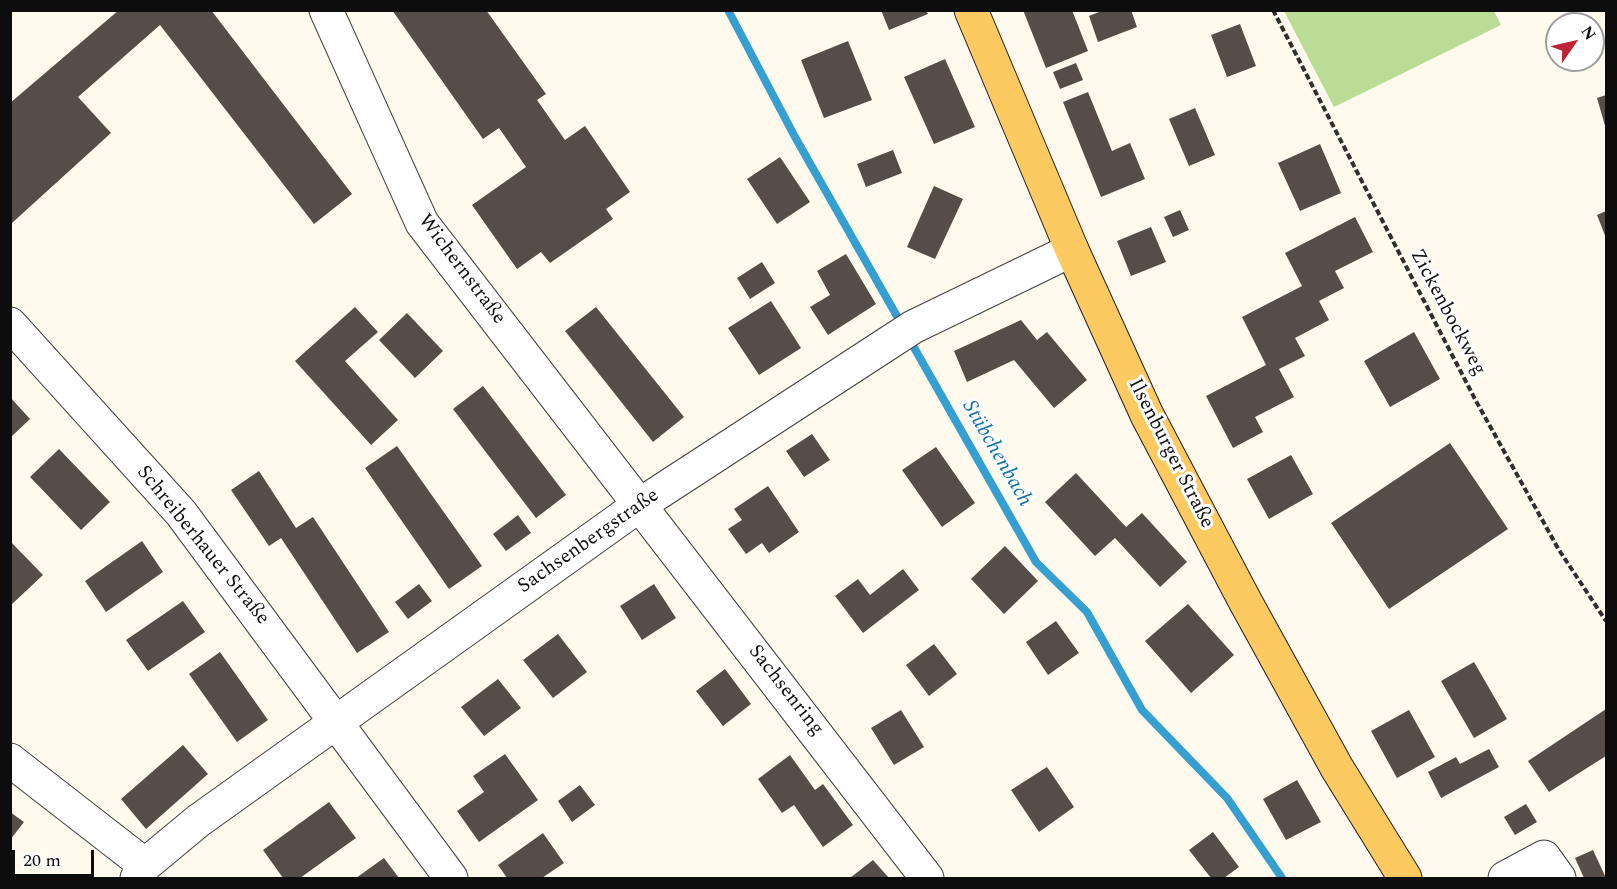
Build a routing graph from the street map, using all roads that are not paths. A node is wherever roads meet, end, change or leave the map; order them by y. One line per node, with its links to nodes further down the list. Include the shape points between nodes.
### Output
1 (326, 10): 5 (street, Wichernstraße, via 422,223)
2 (971, 10): 3 (main road, Ilsenburger Straße)
3 (1072, 250): 5 (street, Sachsenbergstraße, via 907,331); 11 (main road, Ilsenburger Straße, via 1147,415 1245,601 1337,768)
4 (10, 324): 6 (street, Schreiberhauer Straße, via 181,513)
5 (641, 504): 6 (street, Sachsenbergstraße); 10 (street, Sachsenring)
6 (337, 722): 8 (street, Sachsenbergstraße, via 198,821); 9 (street)
7 (10, 760): 8 (street)
8 (141, 872)
9 (451, 879)
10 (927, 879)
11 (1405, 879)
12 (1505, 879): 13 (street, via 1544,857)
13 (1559, 879)

